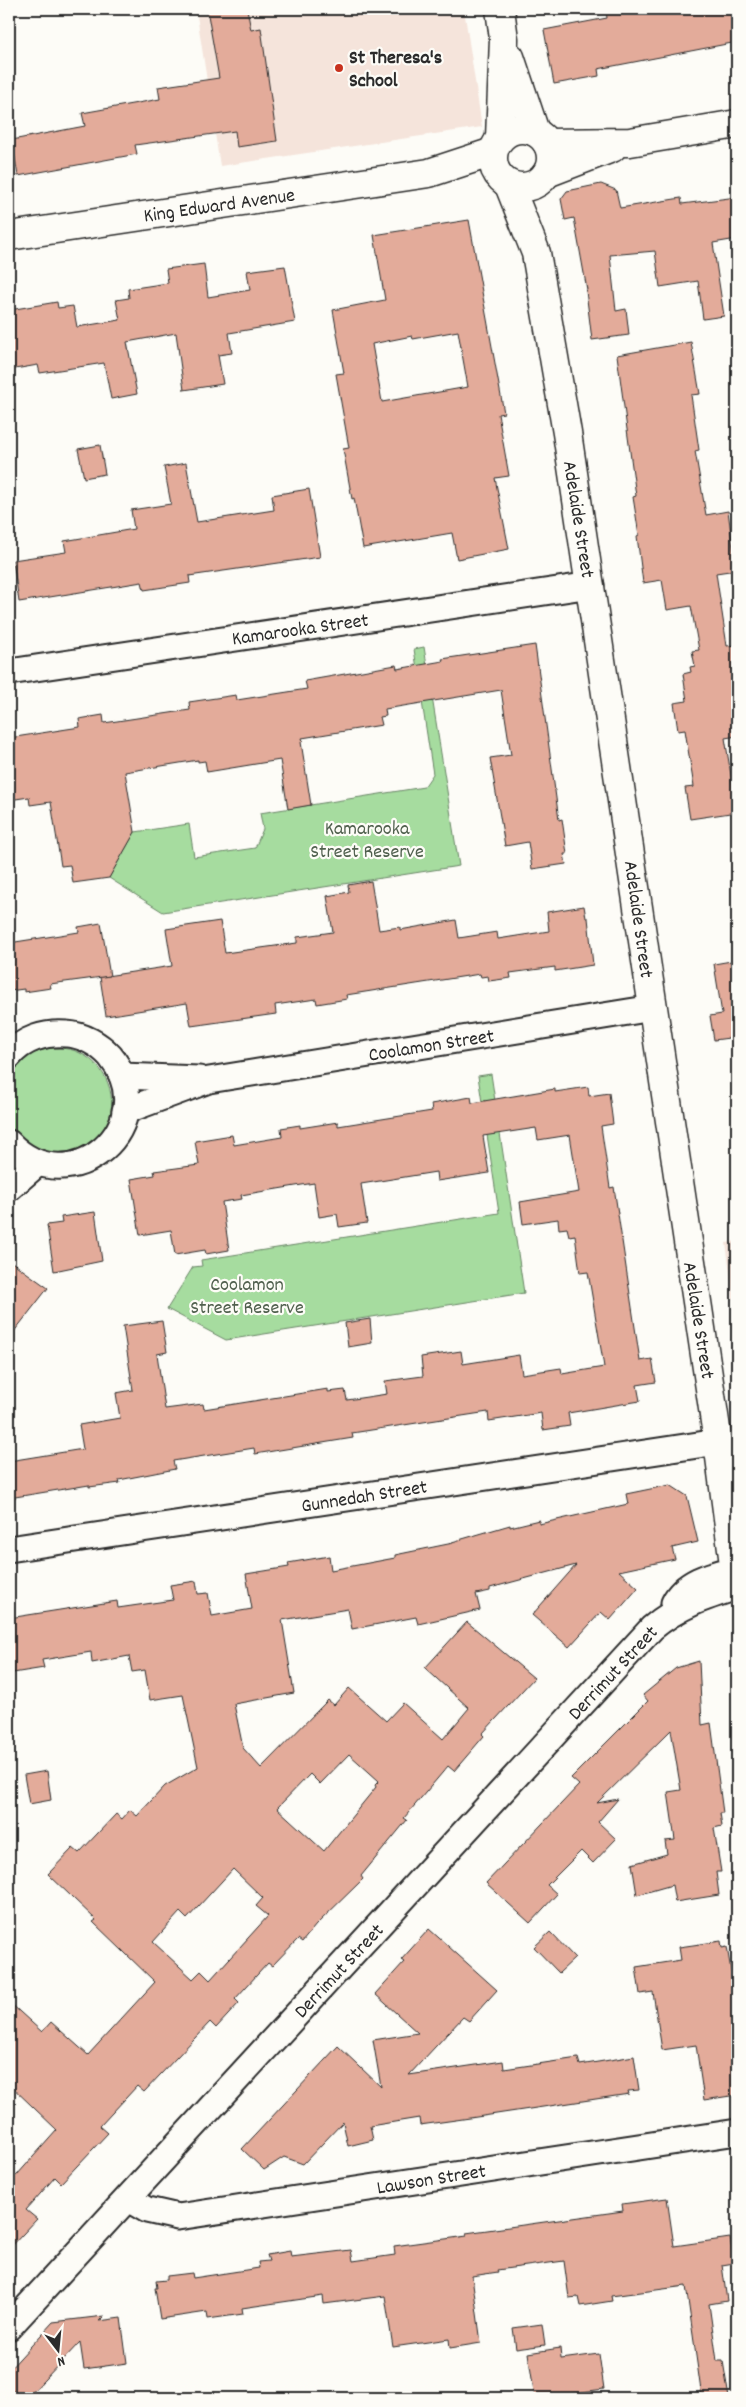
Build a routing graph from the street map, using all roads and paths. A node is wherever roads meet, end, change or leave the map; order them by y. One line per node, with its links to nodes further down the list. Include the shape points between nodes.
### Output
1 (500, 9): 2 (street, Adelaide Street)
2 (504, 39): 4 (street, Adelaide Street); 6 (street, Adelaide Street)
3 (737, 124): 5 (street)
4 (541, 137): 5 (street); 6 (street, via 517,129); 7 (street, via 552,158)
5 (630, 142): 7 (street)
6 (500, 163): 7 (street, via 526,187); 8 (street, King Edward Avenue); 9 (street, Adelaide Street)
7 (544, 176): 9 (street, Adelaide Street)
8 (9, 236)
9 (536, 252): 10 (street, Adelaide Street)
10 (590, 585): 11 (street, Kamarooka Street); 12 (street, Adelaide Street)
11 (9, 672)
12 (653, 1008): 15 (street, Coolamon Street); 20 (street, Adelaide Street)
13 (9, 1054): 14 (street, via 33,1038 72,1034 98,1045 116,1064)
14 (122, 1076): 15 (street, Coolamon Street); 16 (street, via 126,1093)
15 (209, 1080): 16 (street, Coolamon Street)
16 (125, 1111): 18 (street, via 116,1135 88,1161 63,1167)
17 (9, 1143): 18 (street, via 18,1153)
18 (38, 1163): 19 (street)
19 (9, 1188)
20 (718, 1442): 21 (street, Adelaide Street); 22 (street, Gunnedah Street)
21 (732, 1500): 23 (street, Adelaide Street)
22 (9, 1549)
23 (736, 1581): 25 (street, Derrimut Street, via 703,1578 679,1593 668,1614)
24 (737, 2132): 25 (street, Lawson Street, via 178,2217 147,2210)
25 (128, 2199): 26 (street, Derrimut Street)
26 (9, 2327)

